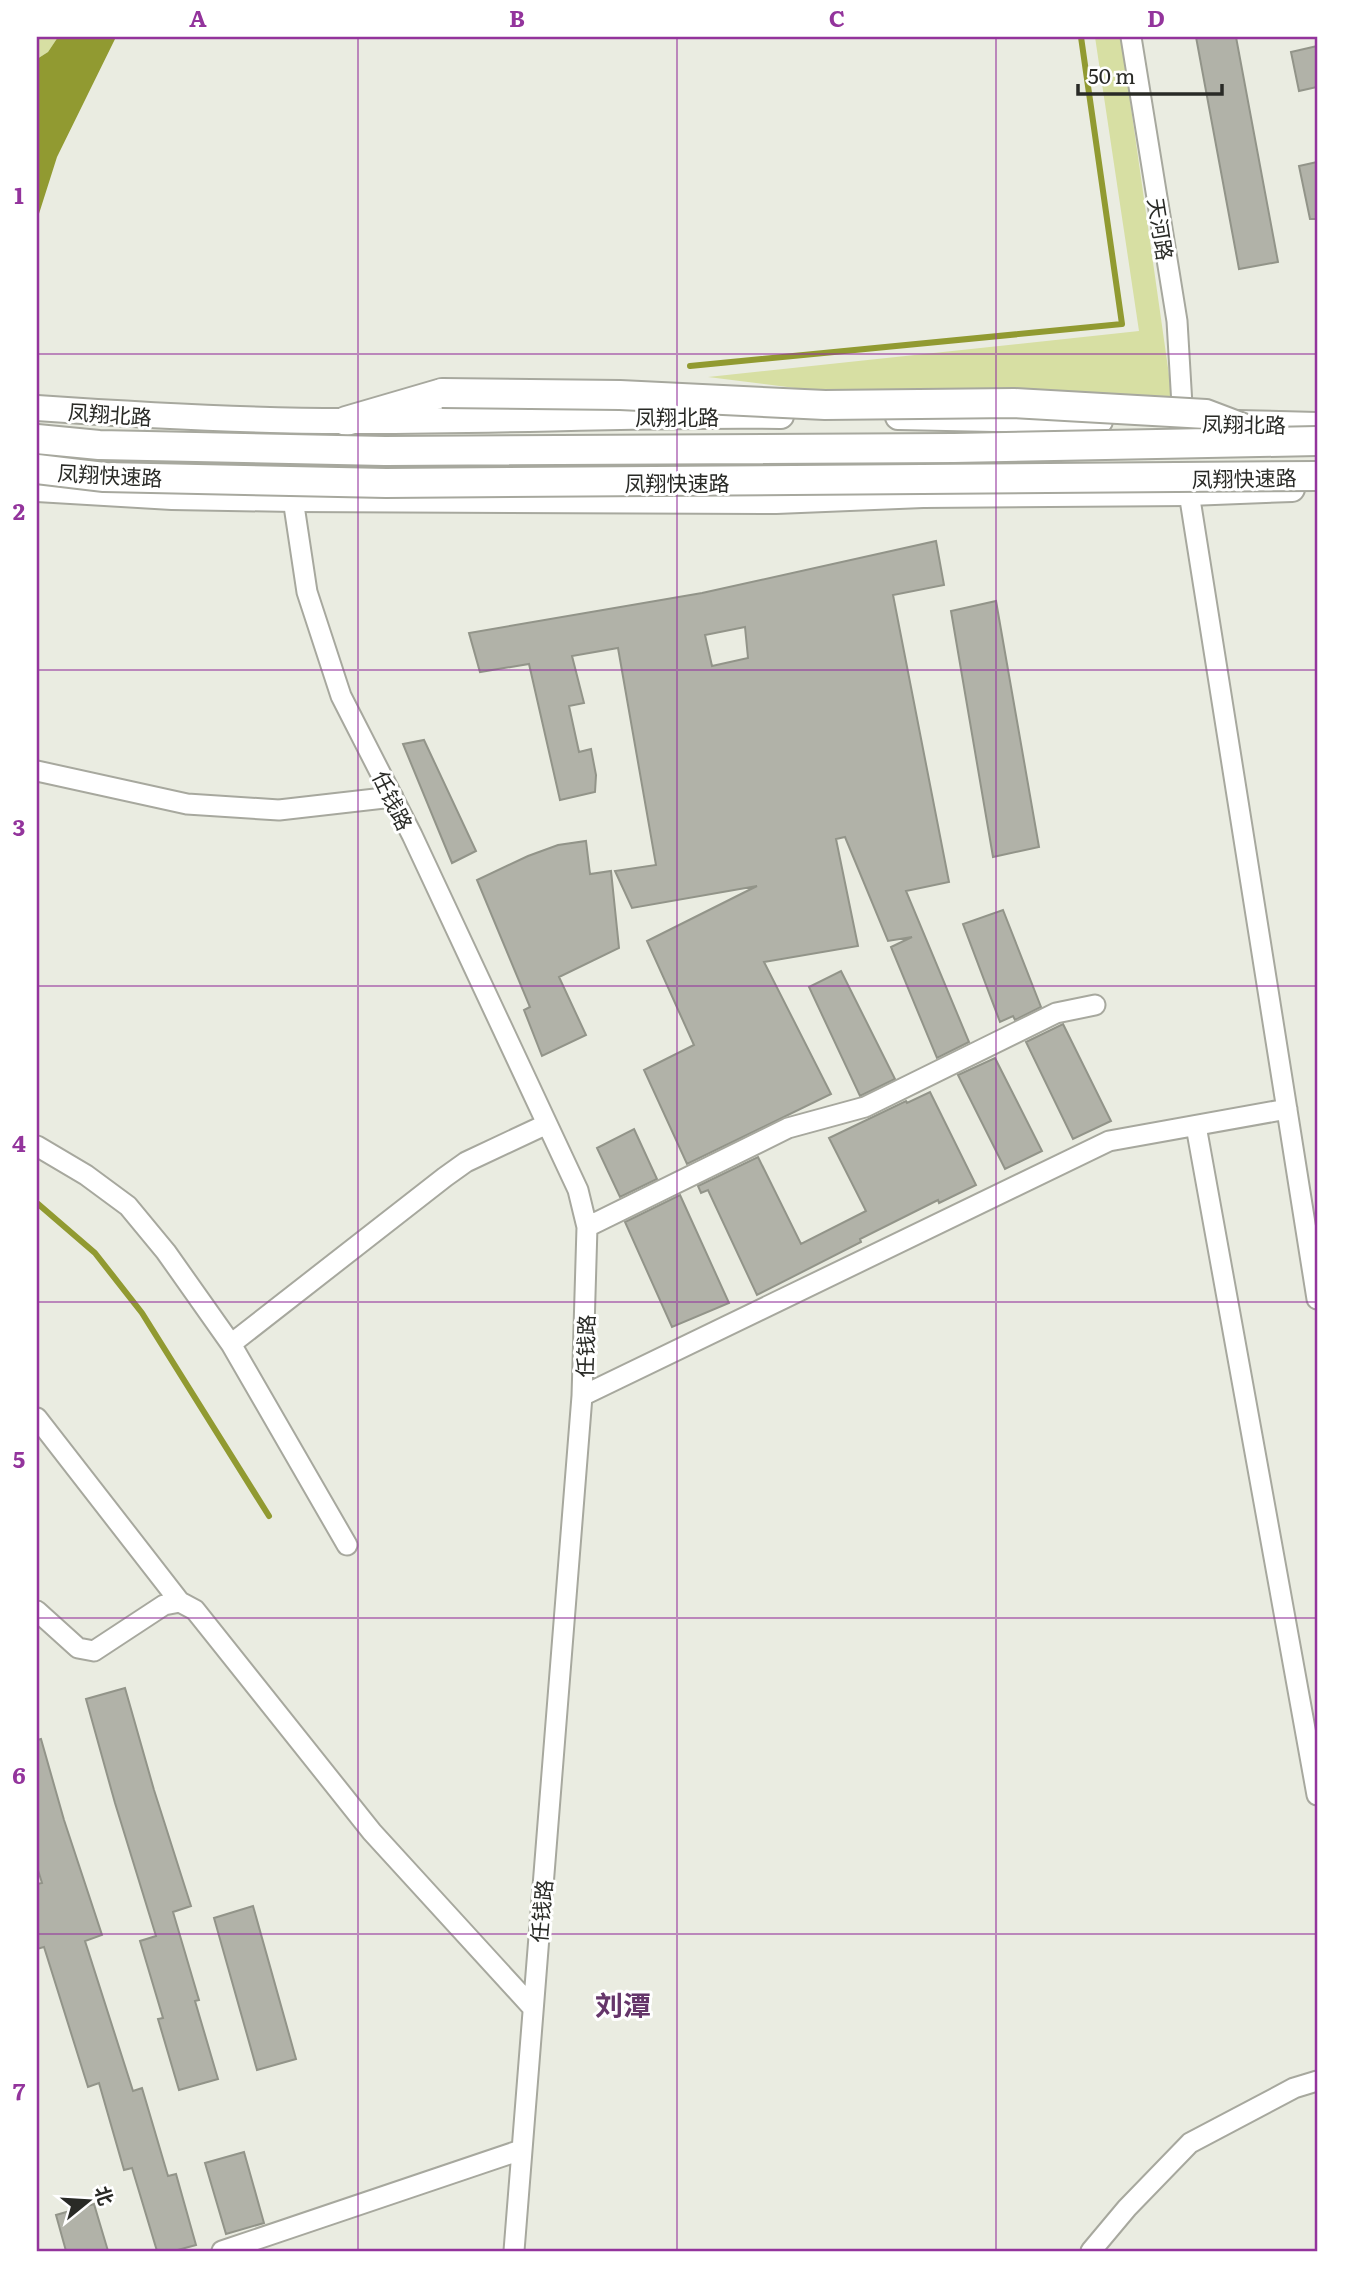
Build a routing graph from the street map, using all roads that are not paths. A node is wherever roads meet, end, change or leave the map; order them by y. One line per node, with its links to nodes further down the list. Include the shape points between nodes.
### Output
1 (1131, 37): 4 (street, 天河路, via 1177,321)
2 (37, 408): 3 (main road, 凤翔北路, via 181,418)
3 (346, 421): 4 (main road, 凤翔北路, via 696,415); 7 (highway, bridge, via 442,393 620,395 825,405 1041,404 1206,414)
4 (1183, 422): 5 (main road, 凤翔北路)
5 (1317, 425)
6 (37, 439): 7 (highway, 凤翔快速路, bridge, via 99,445 386,451)
7 (1277, 441): 8 (highway, 凤翔快速路, bridge)
8 (1317, 442)
9 (37, 470): 10 (highway, 凤翔快速路, bridge, via 104,477 386,482)
10 (1317, 476)
11 (1317, 488): 13 (main road)
12 (37, 489): 14 (main road)
13 (1189, 493): 14 (main road, via 776,500); 18 (street)
14 (293, 499): 16 (street, 任钱路, via 307,592 341,696)
15 (37, 771): 16 (street, via 187,804 279,810)
16 (393, 797): 19 (street, 任钱路)
17 (1095, 1005): 22 (street, via 1056,1013 865,1107 789,1128)
18 (1287, 1110): 20 (street); 23 (street)
19 (547, 1124): 22 (street, 任钱路, via 578,1190); 24 (street, via 466,1162)
20 (1196, 1126): 25 (street, via 1109,1141); 30 (street)
21 (37, 1146): 24 (street, via 128,1206)
22 (587, 1227): 25 (street, 任钱路)
23 (1317, 1300)
24 (231, 1344): 27 (street)
25 (582, 1396): 31 (street, 任钱路)
26 (37, 1418): 28 (street)
27 (347, 1545)
28 (180, 1602): 29 (street, via 164,1605 94,1651 78,1648); 31 (street, via 195,1610 372,1832)
29 (37, 1611)
30 (1317, 1795)
31 (532, 2007): 33 (street, 任钱路)
32 (1317, 2081): 36 (street, via 1294,2088 1190,2143)
33 (521, 2150): 34 (street); 35 (street, 任钱路)
34 (222, 2251)
35 (514, 2251)
36 (1091, 2251)

